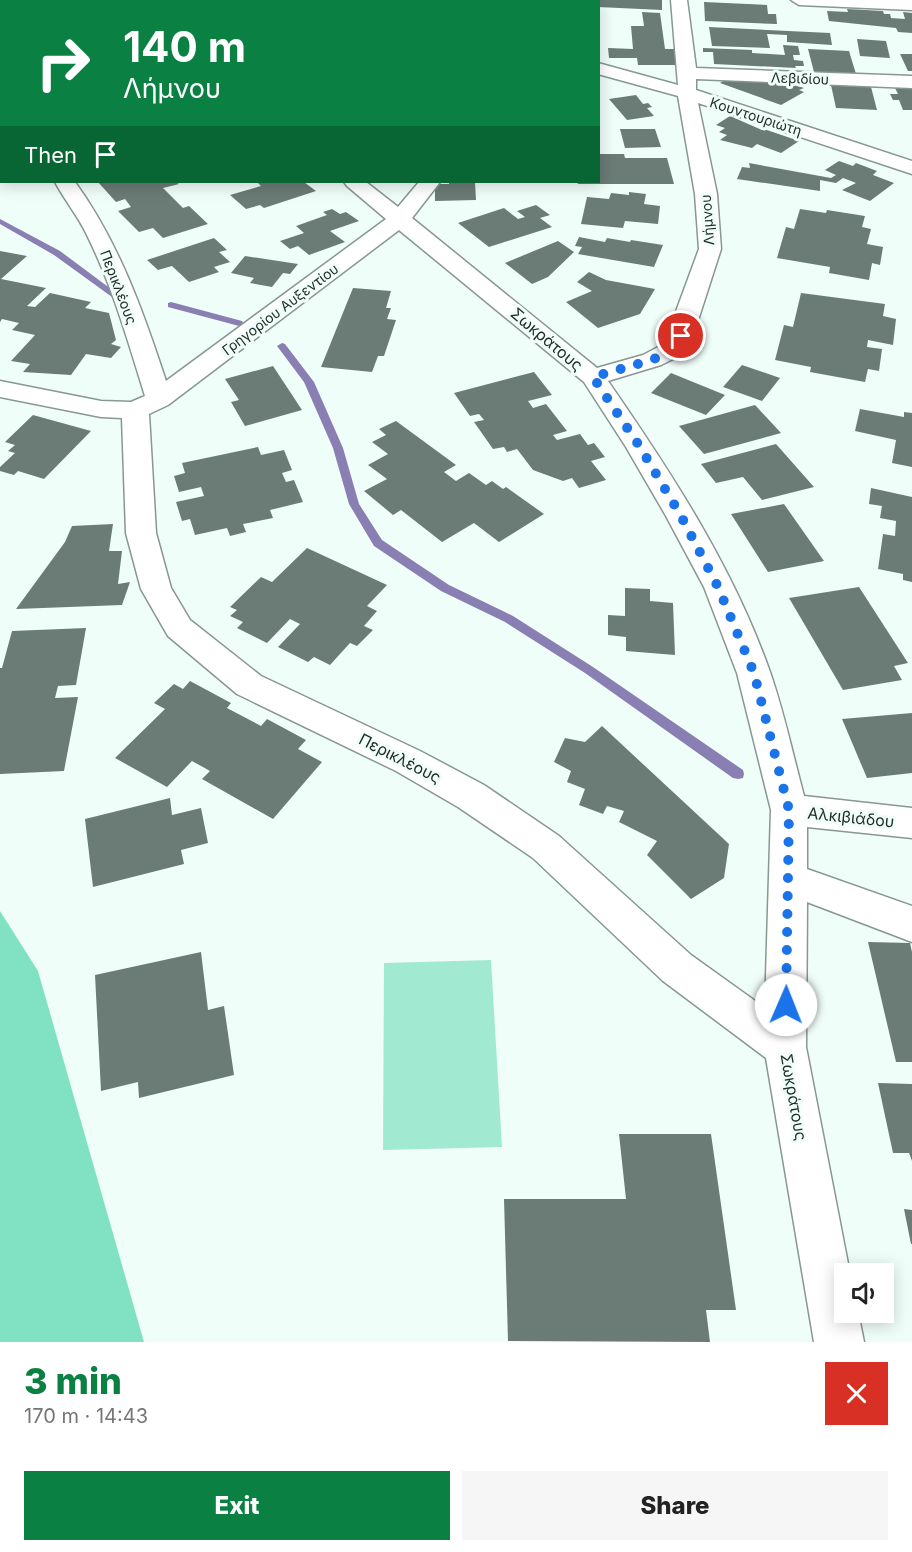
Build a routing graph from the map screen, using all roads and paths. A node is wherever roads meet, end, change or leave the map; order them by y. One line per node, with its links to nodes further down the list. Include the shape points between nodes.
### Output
1 (679, 0): 6 (street, Λήμνου)
2 (799, 0): 3 (street)
3 (912, 5)
4 (600, 68): 6 (street, Κουντουριώτη)
5 (912, 82): 6 (street, Λεβιδίου)
6 (687, 83): 7 (street, Κουντουριώτη); 12 (street, Λήμνου, via 706,194 710,249 674,349 652,360)
7 (912, 168)
8 (66, 183): 14 (street, Περικλέους, via 97,231 133,321)
9 (355, 183): 11 (street, Σωκράτους)
10 (429, 183): 11 (street, Γρηγορίου Αυξεντίου)
11 (401, 218): 12 (street, Σωκράτους); 14 (street, Γρηγορίου Αυξεντίου)
12 (593, 377): 15 (street, Σωκράτους, via 640,447 718,587 754,673)
13 (0, 389): 14 (street, via 101,409)
14 (147, 405): 19 (street, Περικλέους, via 141,533 156,589 179,628 249,685 408,760 471,796 546,847 677,968)
15 (789, 810): 16 (street, Αλκιβιάδου); 17 (street, Σωκράτους)
16 (912, 823)
17 (789, 879): 18 (street); 19 (street, Σωκράτους)
18 (912, 924)
19 (785, 1047): 20 (street, Σωκράτους)
20 (839, 1342)

